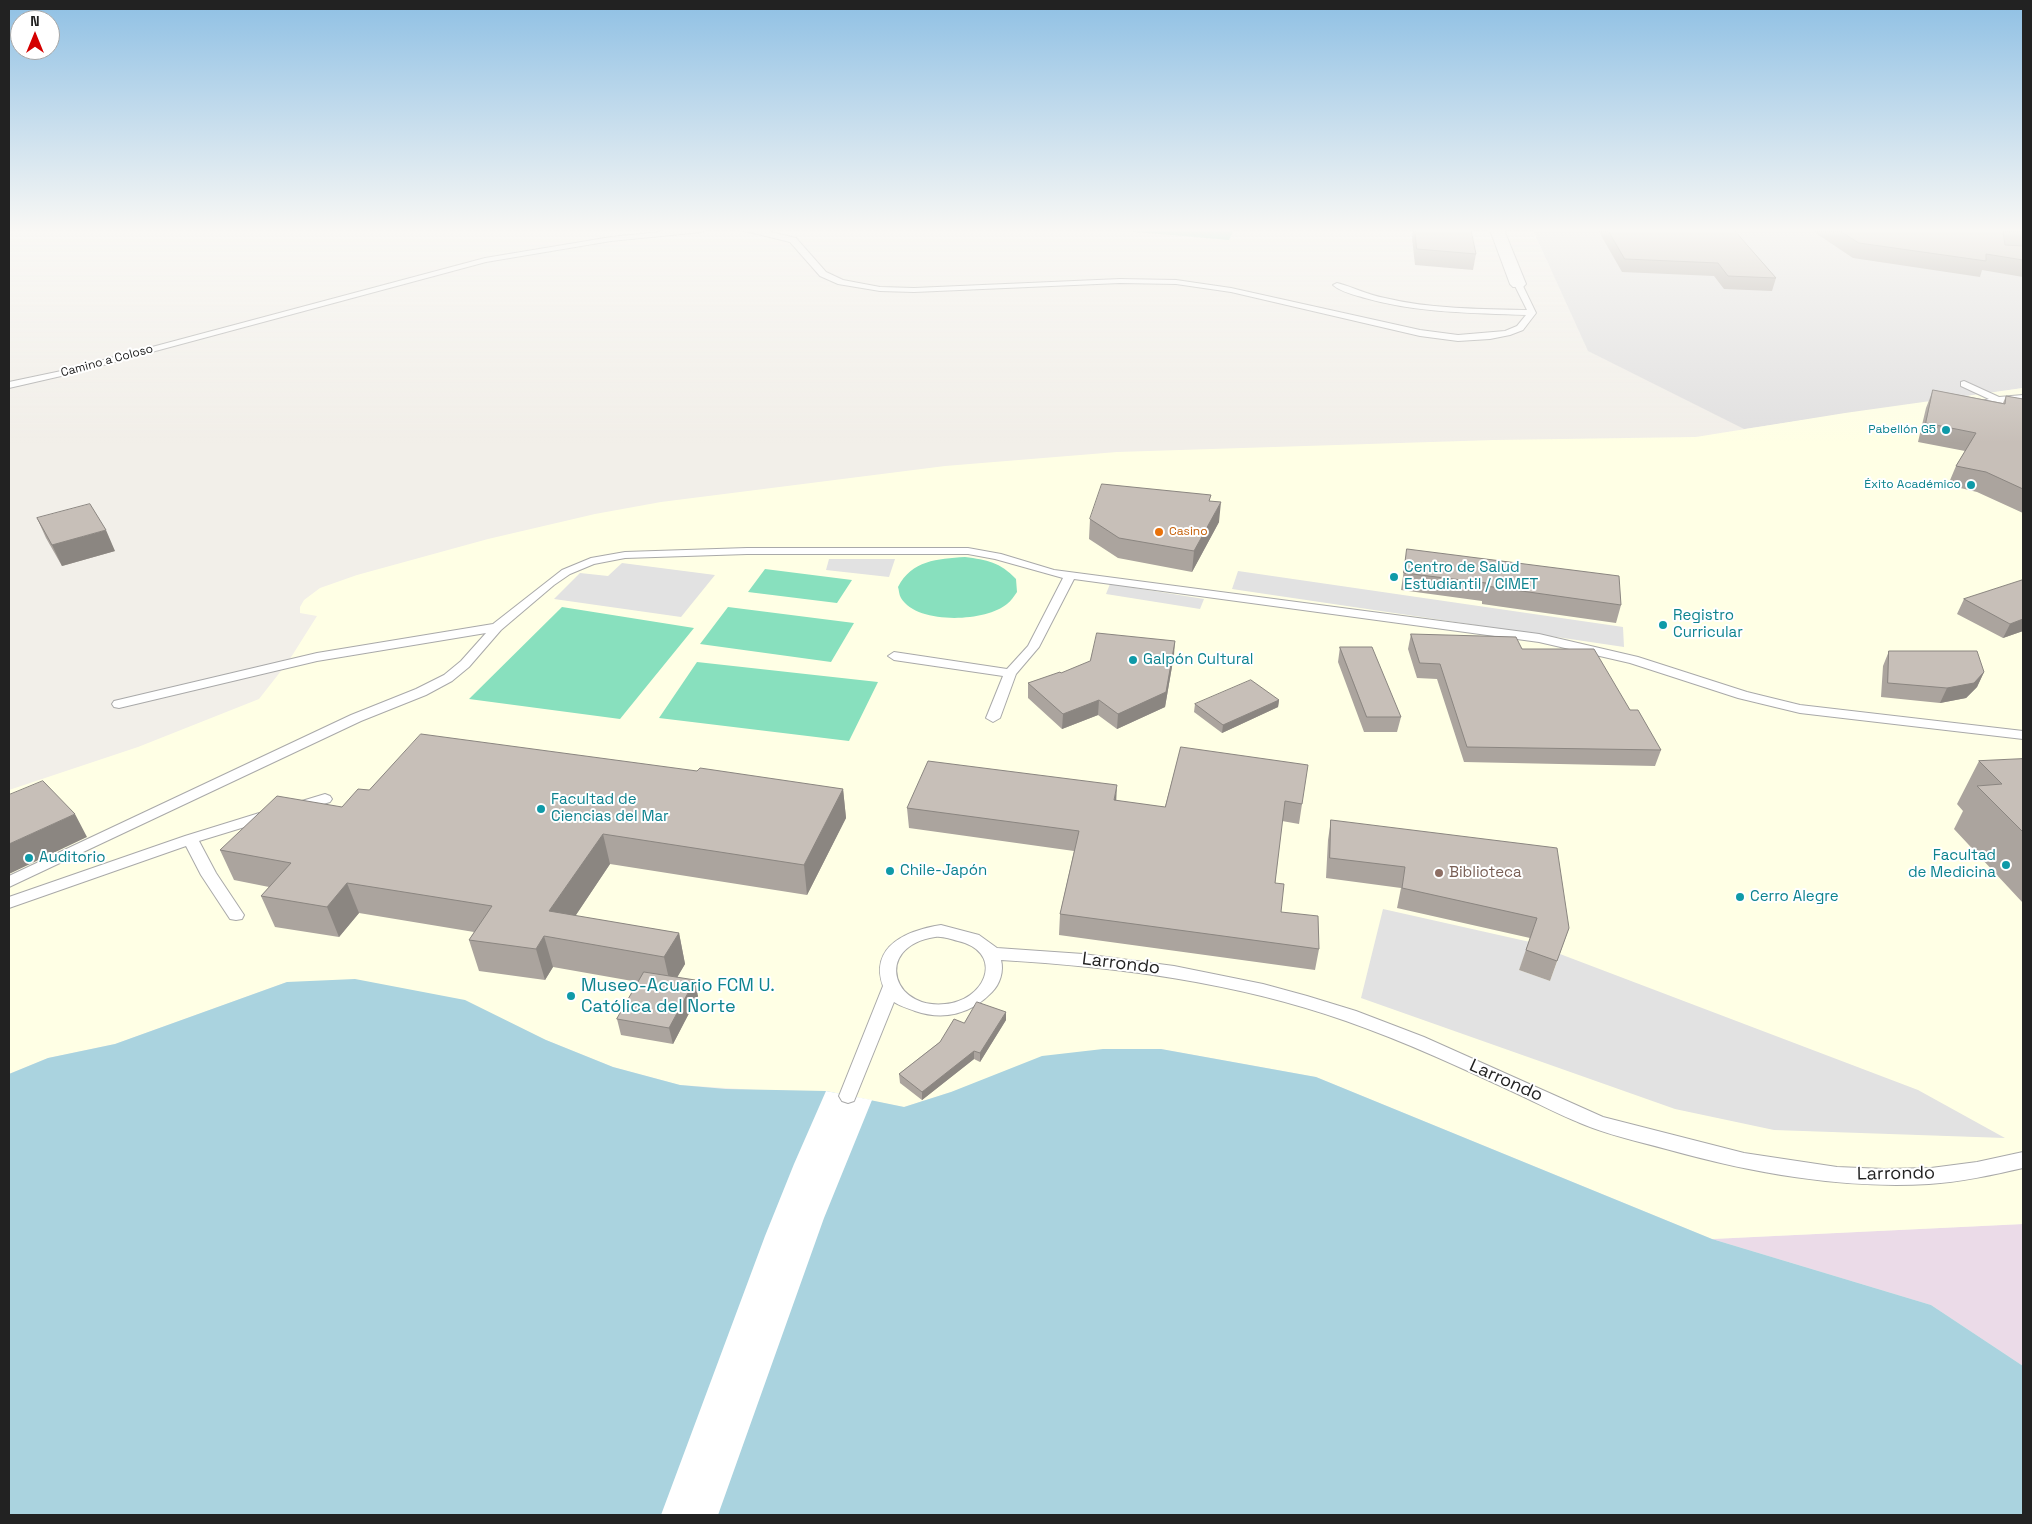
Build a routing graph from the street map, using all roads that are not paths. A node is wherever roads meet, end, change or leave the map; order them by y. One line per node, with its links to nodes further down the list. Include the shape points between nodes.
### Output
1 (334, 301): 7 (lane, Camino a Coloso)
2 (1279, 301): 5 (lane, via 1420,334 1458,338 1507,333 1520,328)
3 (1386, 301): 5 (lane, via 1407,306)
4 (1526, 301): 5 (lane)
5 (1532, 313)
6 (1964, 384): 9 (lane)
7 (9, 385)
8 (2023, 398): 9 (lane)
9 (1998, 400): 10 (lane)
10 (1962, 408)
11 (1070, 575): 12 (lane, via 1037,570 998,556 953,550 625,555 591,561 566,572); 14 (lane, via 1033,647); 17 (lane, via 1540,638 1634,660 1743,695 1800,709)
12 (498, 627): 15 (lane, via 317,657); 20 (lane, via 448,678)
13 (894, 656): 14 (lane)
14 (1010, 673): 16 (lane)
15 (119, 704)
16 (993, 718)
17 (2023, 735)
18 (325, 799): 19 (lane)
19 (190, 839): 21 (lane); 22 (lane)
20 (9, 882)
21 (9, 904)
22 (236, 915)
23 (992, 954): 24 (lane, via 984,944 959,932 918,935 903,943 891,956 887,970); 24 (lane, via 997,968 993,982 984,994 969,1004 948,1010 928,1009 901,999); 26 (lane, Larrondo, via 1061,957 1174,971 1292,998 1406,1036 1592,1121 1700,1152 1756,1164 1876,1176 1922,1176)
24 (891, 987): 25 (lane)
25 (848, 1096)
26 (2020, 1164)

